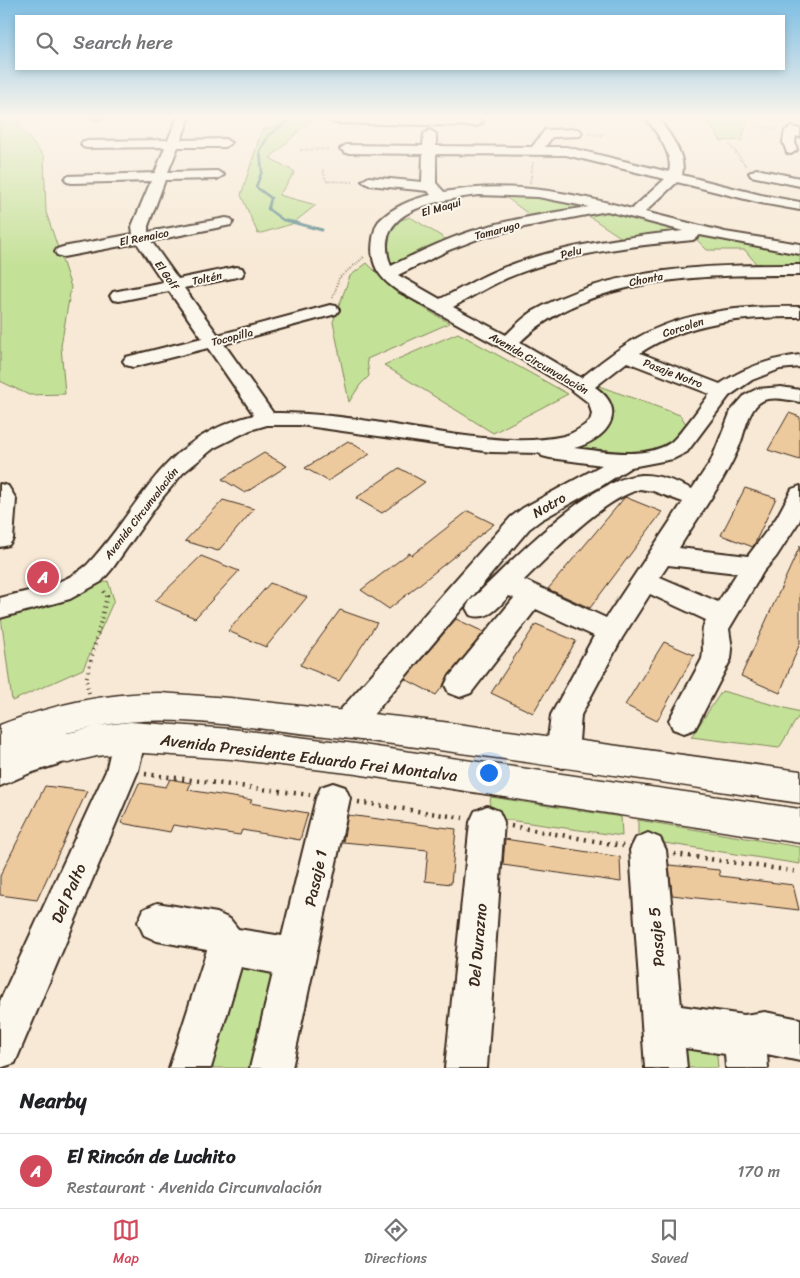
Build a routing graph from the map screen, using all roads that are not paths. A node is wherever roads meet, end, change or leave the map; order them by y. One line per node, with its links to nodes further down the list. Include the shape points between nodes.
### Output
1 (164, 166): 7 (street)
2 (431, 166): 12 (street)
3 (626, 166): 8 (street)
4 (678, 166): 8 (street)
5 (756, 173): 11 (street)
6 (217, 175): 7 (street)
7 (160, 177): 9 (street); 21 (street, via 140,226)
8 (675, 177): 14 (street); 16 (street)
9 (72, 179)
10 (369, 181): 12 (street)
11 (800, 182)
12 (435, 192): 13 (street); 19 (street, via 399,212)
13 (497, 192): 15 (street, via 528,191); 17 (street); 19 (street, El Maqui, via 446,204)
14 (800, 206)
15 (613, 207): 16 (street); 17 (street, Tamarugo)
16 (636, 213): 20 (street)
17 (532, 220): 26 (street, Tamarugo, via 448,244)
18 (226, 222): 21 (street, El Renaico)
19 (384, 225): 26 (street, via 380,244)
20 (711, 234): 22 (street); 29 (street, Pelu, via 614,243 570,252 501,275)
21 (141, 238): 23 (street, El Renaico); 27 (street, El Golf)
22 (800, 249)
23 (63, 252)
24 (800, 270): 33 (street, Chonta, via 676,273 626,283 582,296 538,317)
25 (236, 272): 27 (street, Toltén)
26 (387, 274): 29 (street, Avenida Circunvalación)
27 (174, 285): 28 (street, Toltén); 32 (street, El Golf)
28 (119, 296)
29 (441, 306): 33 (street, Avenida Circunvalación)
30 (330, 310): 32 (street, Tocopilla)
31 (800, 312): 34 (street, Corcolen, via 705,319 673,328)
32 (214, 341): 35 (street, Tocopilla); 40 (street, El Golf)
33 (507, 344): 37 (street, Avenida Circunvalación)
34 (625, 354): 37 (street, Corcolen); 38 (street, Pasaje Notro)
35 (133, 361)
36 (800, 362): 38 (street, Notro, via 760,369)
37 (582, 387): 41 (street, Avenida Circunvalación, via 600,402 604,412 594,430 567,443)
38 (722, 392): 42 (street, Notro, via 679,447 665,454)
39 (800, 396): 45 (street, via 774,393 757,395 752,399 742,411 722,461)
40 (267, 419): 41 (street, Avenida Circunvalación, via 337,422 458,442); 52 (street, Avenida Circunvalación, via 229,431 198,449 175,468 93,574 70,588)
41 (520, 447): 42 (street)
42 (624, 461): 58 (street, Notro, via 520,523)
43 (0, 491): 46 (street, via 4,499)
44 (800, 494): 48 (street, via 789,518)
45 (698, 499): 47 (street); 50 (street, via 646,482 625,485 589,506)
46 (0, 539)
47 (661, 555): 48 (street); 49 (street)
48 (754, 566): 54 (street)
49 (644, 581): 54 (street); 55 (street)
50 (506, 584): 51 (street); 53 (street)
51 (532, 595): 55 (street); 56 (street)
52 (0, 608)
53 (480, 608)
54 (724, 616): 57 (street, via 716,629 716,658)
55 (611, 632): 61 (street, via 566,715)
56 (460, 686)
57 (684, 720)
58 (346, 725): 60 (main road, via 193,709 136,707 51,723); 61 (main road)
59 (130, 737): 60 (main road, Avenida Presidente Eduardo Frei Montalva, via 68,748); 65 (main road, Avenida Presidente Eduardo Frei Montalva, via 232,744 356,759); 72 (street, Del Palto, via 122,772)
60 (1, 743)
61 (562, 754): 62 (main road)
62 (799, 783)
63 (333, 798): 69 (street, Pasaje 1)
64 (488, 822): 76 (street, Del Durazno)
65 (800, 826)
66 (648, 850): 70 (street, Pasaje 5)
67 (157, 922): 68 (street, via 217,932)
68 (228, 946): 69 (street); 74 (street)
69 (297, 958): 75 (street, Pasaje 1)
70 (663, 1024): 73 (street); 77 (street, Pasaje 5)
71 (800, 1040): 73 (street, via 765,1033)
72 (0, 1048)
73 (746, 1052)
74 (190, 1068)
75 (271, 1068)
76 (466, 1068)
77 (666, 1068)

